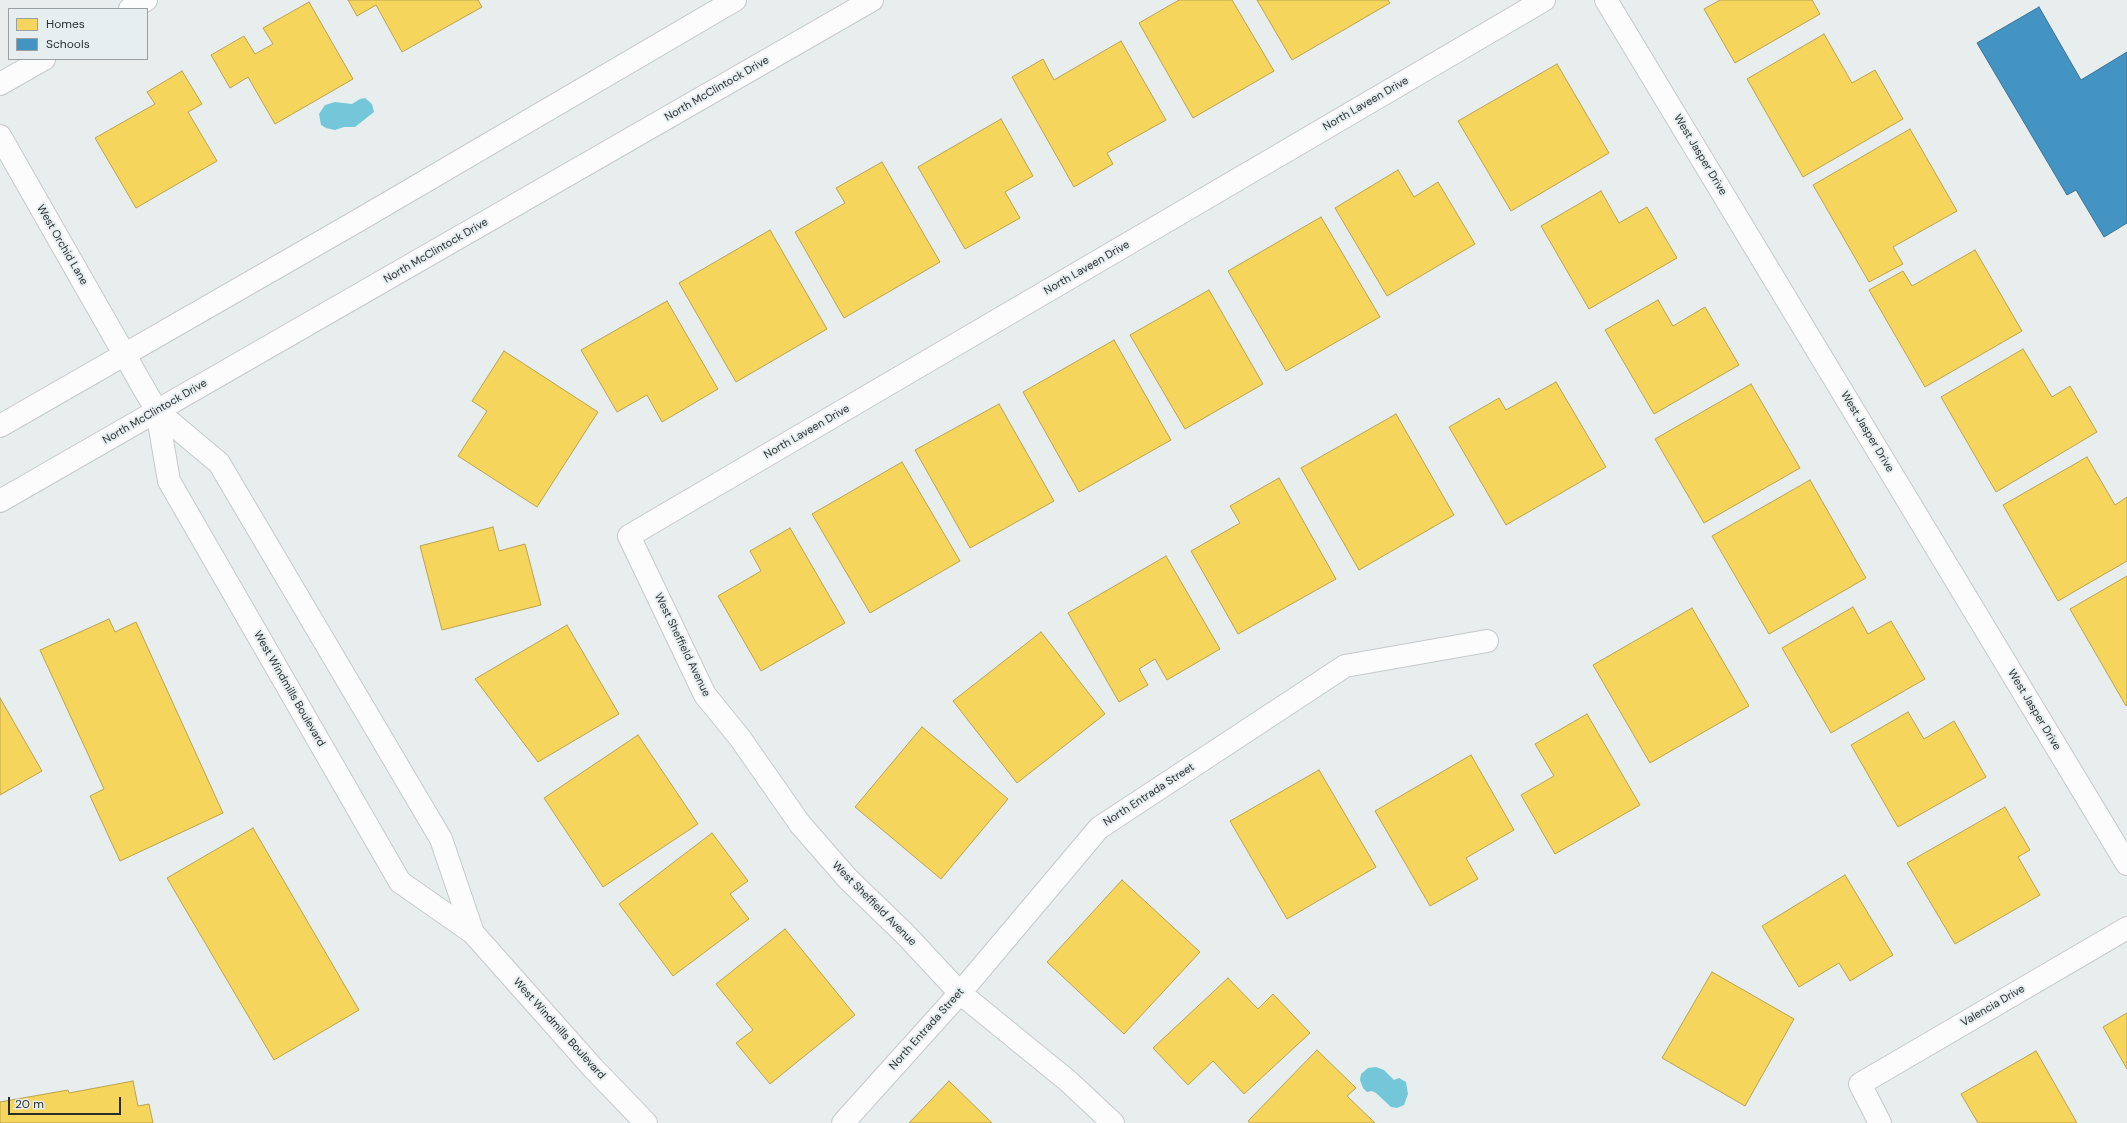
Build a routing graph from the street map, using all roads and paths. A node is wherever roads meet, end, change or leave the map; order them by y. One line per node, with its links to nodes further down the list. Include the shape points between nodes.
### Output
1 (146, 0): 6 (street)
2 (735, 0): 10 (street)
3 (872, 0): 11 (street, North McClintock Drive)
4 (1544, 0): 14 (street, North Laveen Drive)
5 (1606, 0): 16 (street, West Jasper Drive)
6 (132, 8)
7 (42, 60): 8 (street)
8 (0, 84)
9 (0, 136): 10 (street, West Orchid Lane)
10 (123, 355): 11 (street, West Windmills Boulevard); 12 (street)
11 (157, 411): 13 (street, North McClintock Drive); 18 (street, West Windmills Boulevard, via 219,463 441,839); 18 (street, West Windmills Boulevard, via 169,481 400,882)
12 (0, 426)
13 (0, 501)
14 (629, 536): 19 (street, West Sheffield Avenue, via 705,695 740,738 800,824 848,879 906,935)
15 (1487, 641): 19 (street, North Entrada Street, via 1345,666 1099,828)
16 (2127, 864)
17 (2127, 928): 23 (street, Valencia Drive, via 1860,1084)
18 (473, 933): 20 (street, West Windmills Boulevard, via 593,1068)
19 (960, 993): 21 (street, North Entrada Street); 22 (street, West Sheffield Avenue, via 1068,1081)
20 (646, 1123)
21 (842, 1123)
22 (1114, 1123)
23 (1880, 1123)

